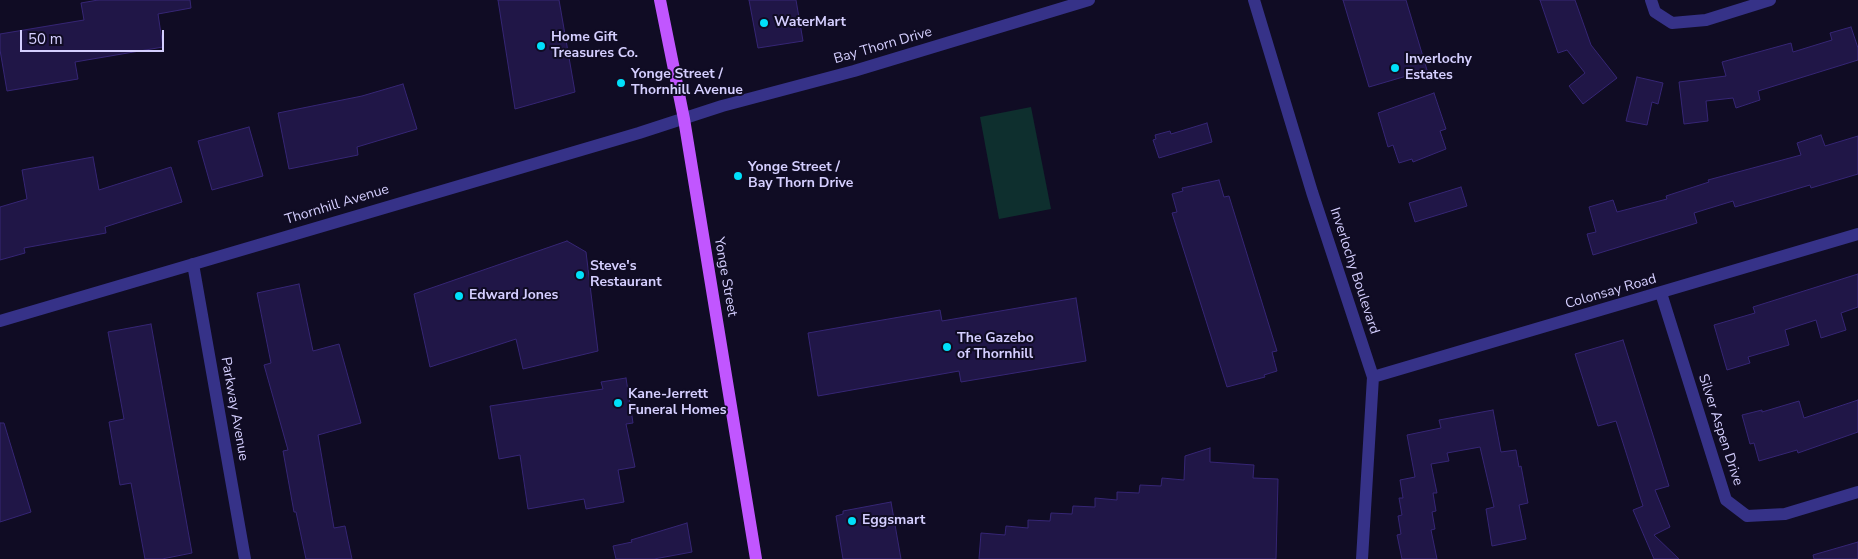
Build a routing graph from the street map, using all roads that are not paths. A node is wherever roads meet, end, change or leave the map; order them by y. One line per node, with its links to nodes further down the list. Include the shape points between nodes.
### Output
1 (660, 0): 6 (main road, Yonge Street)
2 (1089, 0): 6 (street, Bay Thorn Drive, via 854,71 722,106)
3 (1254, 0): 11 (street, Inverlochy Boulevard)
4 (1652, 0): 5 (street, via 1655,12 1672,23 1706,20)
5 (1770, 0)
6 (684, 120): 8 (street, Thornhill Avenue); 14 (main road, Yonge Street)
7 (1858, 234): 9 (street, Colonsay Road)
8 (193, 264): 10 (street, Thornhill Avenue); 13 (street, Parkway Avenue)
9 (1661, 293): 11 (street, Colonsay Road); 12 (street, Silver Aspen Drive, via 1726,500 1747,516 1785,514)
10 (0, 321)
11 (1373, 377): 15 (street, Inverlochy Boulevard)
12 (1858, 492)
13 (245, 559)
14 (756, 559)
15 (1362, 559)

